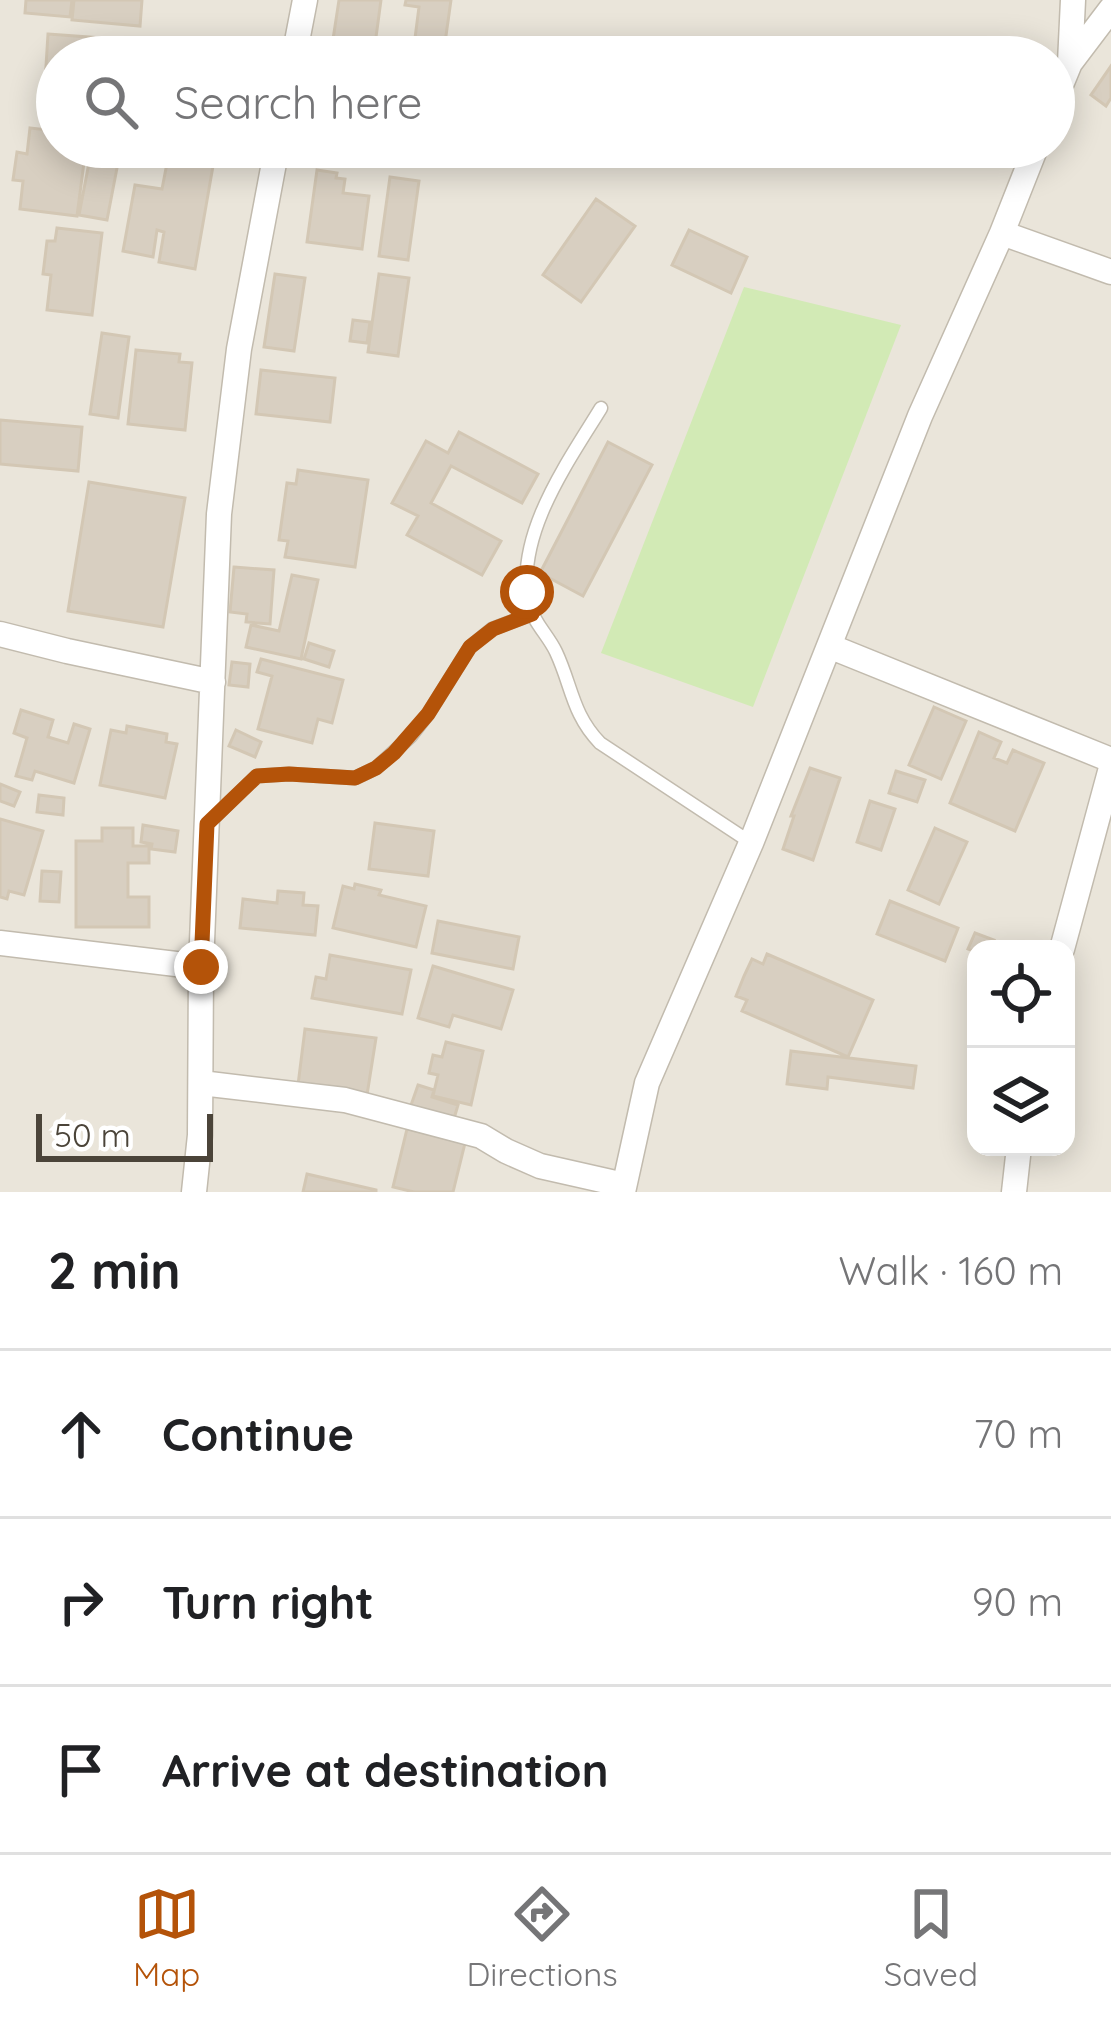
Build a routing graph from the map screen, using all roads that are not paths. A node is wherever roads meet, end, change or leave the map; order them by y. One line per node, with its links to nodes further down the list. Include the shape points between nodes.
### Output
1 (305, 0): 4 (street)
2 (1073, 0): 5 (street)
3 (1111, 10): 6 (street)
4 (299, 36)
5 (1071, 36)
6 (1075, 57)
7 (273, 168): 15 (street, via 238,349 219,514)
8 (1028, 168): 9 (street)
9 (1002, 233): 10 (street); 14 (street)
10 (1111, 272)
11 (601, 408): 12 (lane, via 537,524 527,580)
12 (532, 614): 17 (lane, via 470,647 428,714 376,768 355,778 257,776); 18 (lane, via 600,743)
13 (0, 634): 15 (street)
14 (829, 646): 16 (street); 18 (street)
15 (213, 682): 17 (street)
16 (1111, 764): 19 (street)
17 (207, 824): 21 (street)
18 (751, 843): 24 (street, via 647,1083)
19 (1064, 940)
20 (0, 943): 21 (street)
21 (201, 967): 22 (street)
22 (201, 1082): 24 (street, via 345,1100 481,1136 540,1166); 25 (street)
23 (1018, 1156): 26 (street)
24 (623, 1189)
25 (194, 1192)
26 (1014, 1192)

